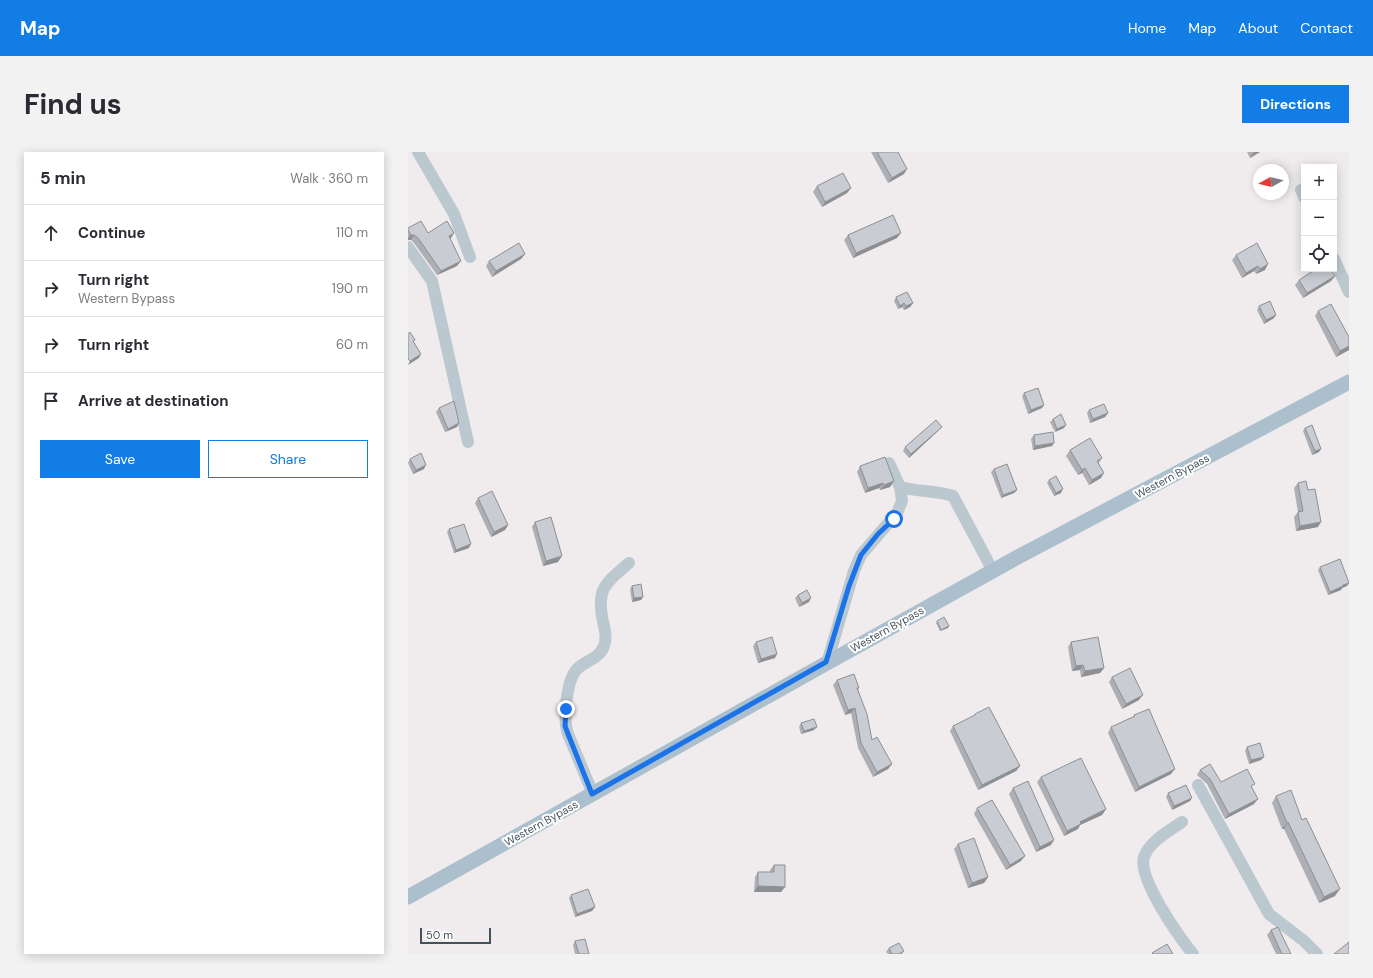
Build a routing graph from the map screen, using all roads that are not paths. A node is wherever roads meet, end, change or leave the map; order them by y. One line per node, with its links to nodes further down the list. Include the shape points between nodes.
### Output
1 (418, 152): 3 (lane, via 454,214)
2 (408, 247): 7 (lane, via 432,281)
3 (470, 257)
4 (1337, 266): 5 (lane)
5 (1349, 292)
6 (1349, 382): 11 (main road, Western Bypass)
7 (468, 442)
8 (889, 463): 9 (lane)
9 (900, 487): 11 (lane, via 952,496); 12 (lane, via 902,501 897,514 861,555 854,571)
10 (629, 563): 14 (lane, via 604,587 600,606 606,636 604,647 574,673 566,709 565,726)
11 (994, 571): 12 (main road, Western Bypass)
12 (826, 662): 14 (main road, Western Bypass)
13 (1198, 785): 18 (lane, via 1270,914)
14 (592, 794): 16 (main road, Western Bypass)
15 (1182, 822): 17 (lane, via 1158,839 1146,854 1143,864 1147,879 1170,923)
16 (408, 897)
17 (1194, 954)
18 (1317, 954)

